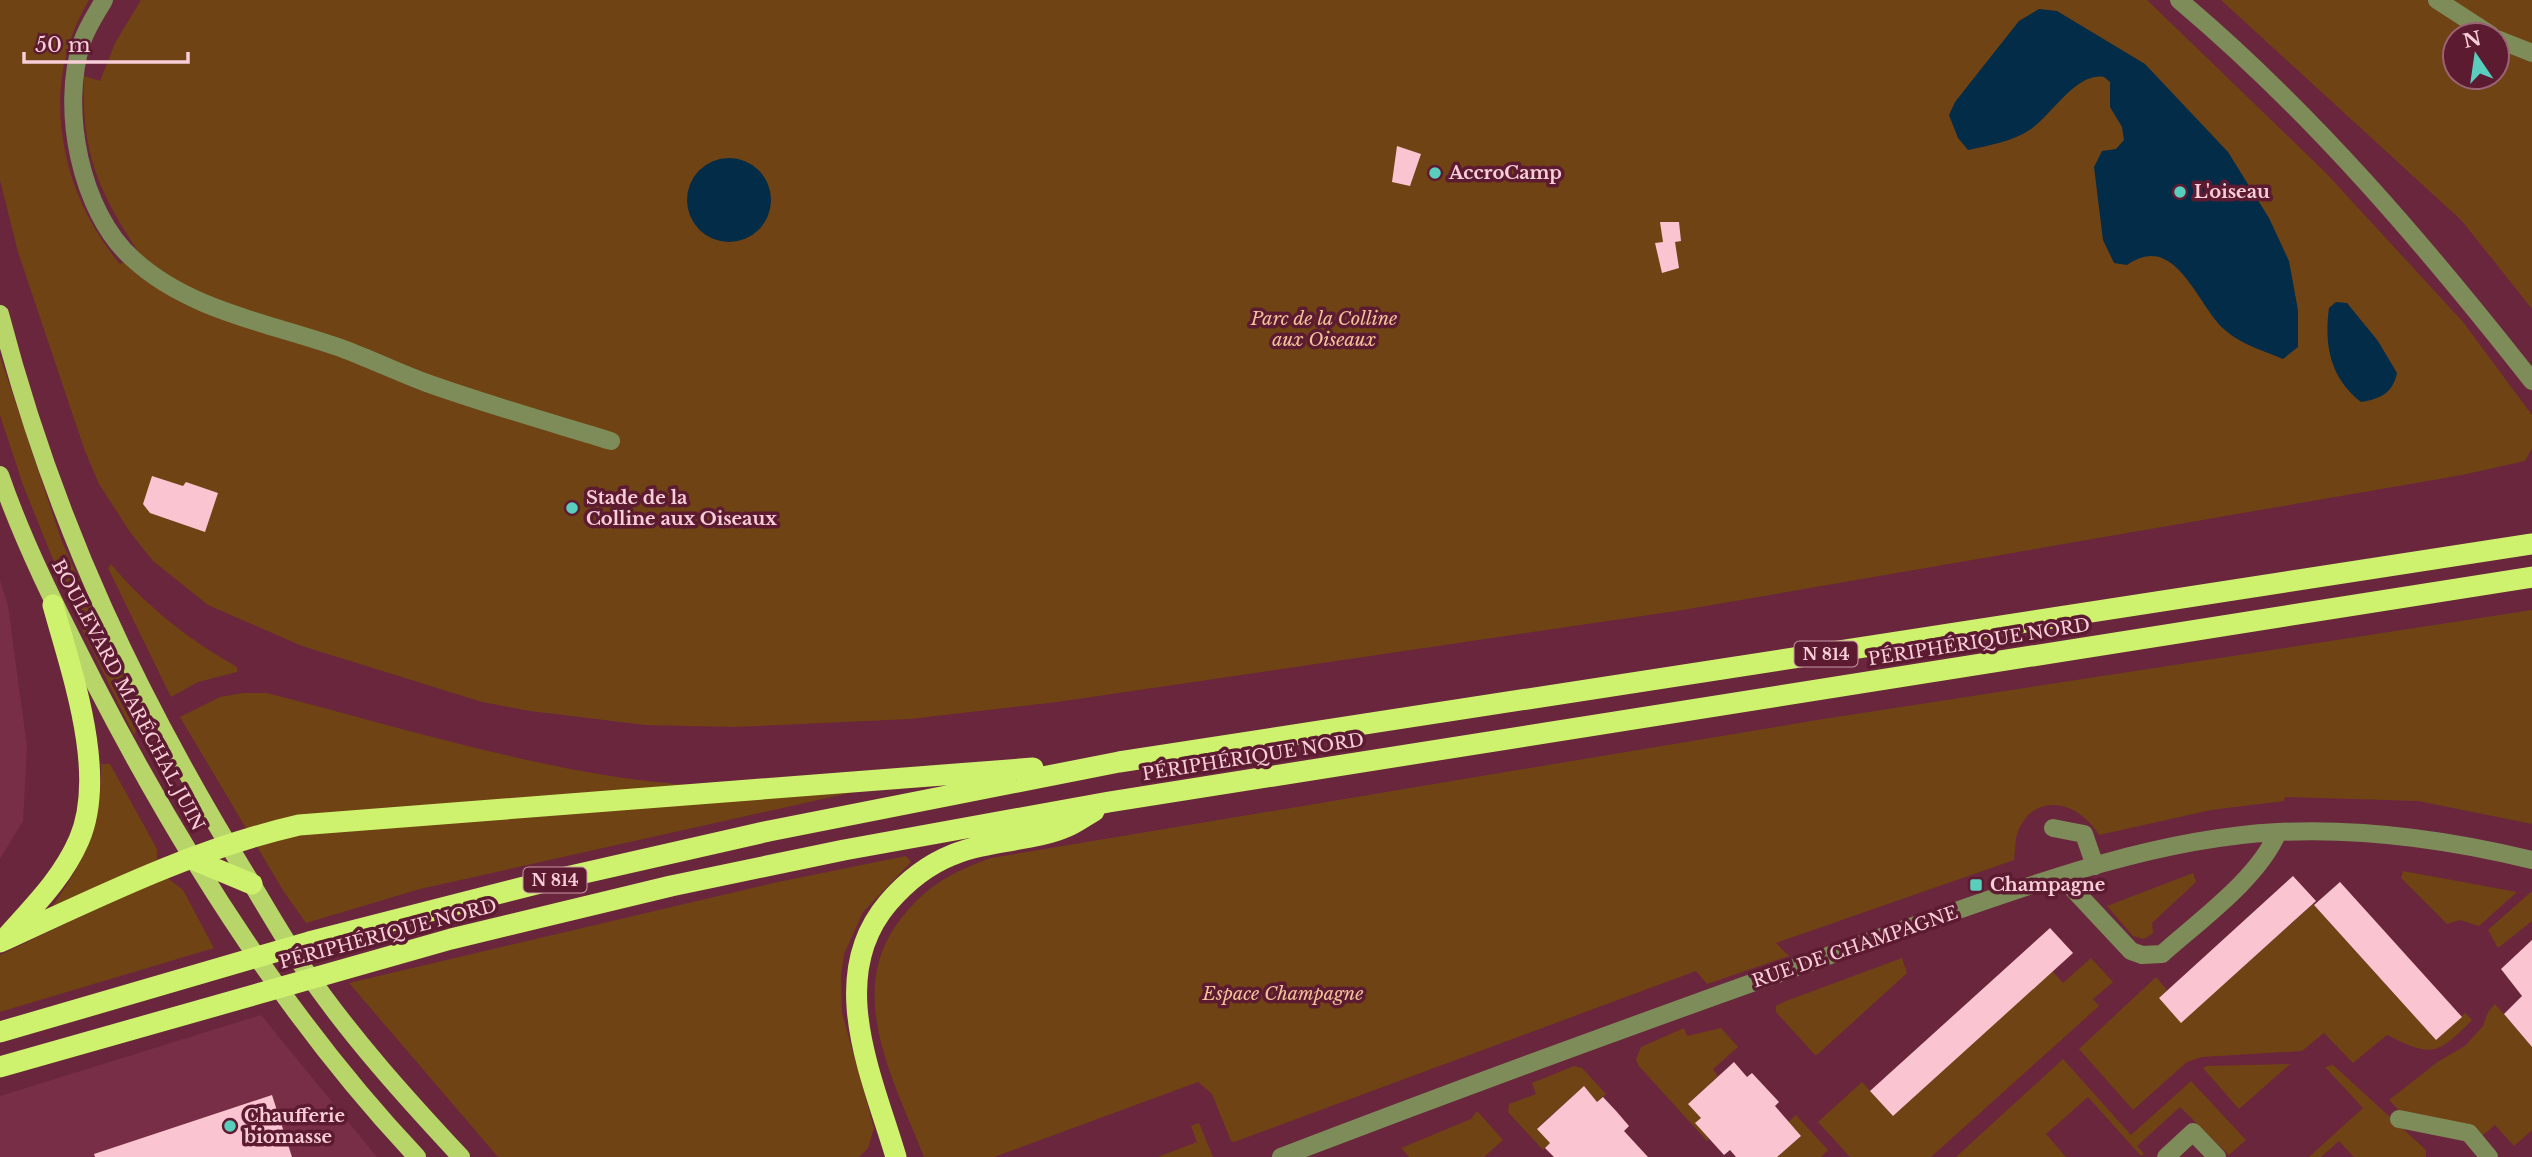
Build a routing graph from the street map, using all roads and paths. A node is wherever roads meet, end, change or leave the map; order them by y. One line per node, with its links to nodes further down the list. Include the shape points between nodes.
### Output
1 (104, 0): 9 (street, via 82,41 75,67 76,140 91,195 132,259 166,284 238,315)
2 (2179, 0): 8 (street, via 2260,72 2369,184)
3 (2437, 0): 4 (street)
4 (2469, 21)
5 (2511, 44): 6 (street)
6 (2532, 52)
7 (0, 314): 18 (main road, BOULEVARD MARÉCHAL JUIN, via 45,465 82,562 157,723)
8 (2532, 381)
9 (611, 442)
10 (0, 475): 13 (main road, BOULEVARD MARÉCHAL JUIN)
11 (2532, 544): 14 (highway, PÉRIPHÉRIQUE NORD / N 814)
12 (2532, 577): 15 (highway, PÉRIPHÉRIQUE NORD / N 814)
13 (53, 604): 19 (main road, BOULEVARD MARÉCHAL JUIN); 24 (highway, via 84,733 86,811 80,838 67,863)
14 (1119, 762): 18 (highway, via 299,825); 25 (highway, PÉRIPHÉRIQUE NORD / N 814, via 769,831 540,883 309,942)
15 (1109, 802): 26 (highway, PÉRIPHÉRIQUE NORD / N 814, via 671,886 451,939); 30 (highway, via 1065,828 951,855 901,888 871,925 857,968 857,1019)
16 (2053, 828): 21 (street, via 2084,834)
17 (2278, 832): 20 (street, RUE DE CHAMPAGNE, via 2432,840); 21 (street, RUE DE CHAMPAGNE); 22 (street, via 2270,851 2252,872 2162,954 2131,951 2074,890)
18 (227, 846): 19 (highway); 23 (main road, BOULEVARD MARÉCHAL JUIN)
19 (192, 859): 23 (highway); 24 (highway, via 169,865); 28 (main road, BOULEVARD MARÉCHAL JUIN, via 314,1032 377,1114)
20 (2532, 860)
21 (2095, 866): 22 (street, RUE DE CHAMPAGNE)
22 (2067, 875): 31 (street, RUE DE CHAMPAGNE, via 1673,1011)
23 (256, 891): 29 (main road, BOULEVARD MARÉCHAL JUIN, via 341,1018)
24 (1, 942)
25 (0, 1032)
26 (0, 1067)
27 (2399, 1119): 34 (street, via 2469,1133)
28 (417, 1157)
29 (461, 1157)
30 (896, 1157)
31 (1280, 1157)
32 (2166, 1157): 33 (street, via 2193,1132)
33 (2217, 1157)
34 (2488, 1157)

